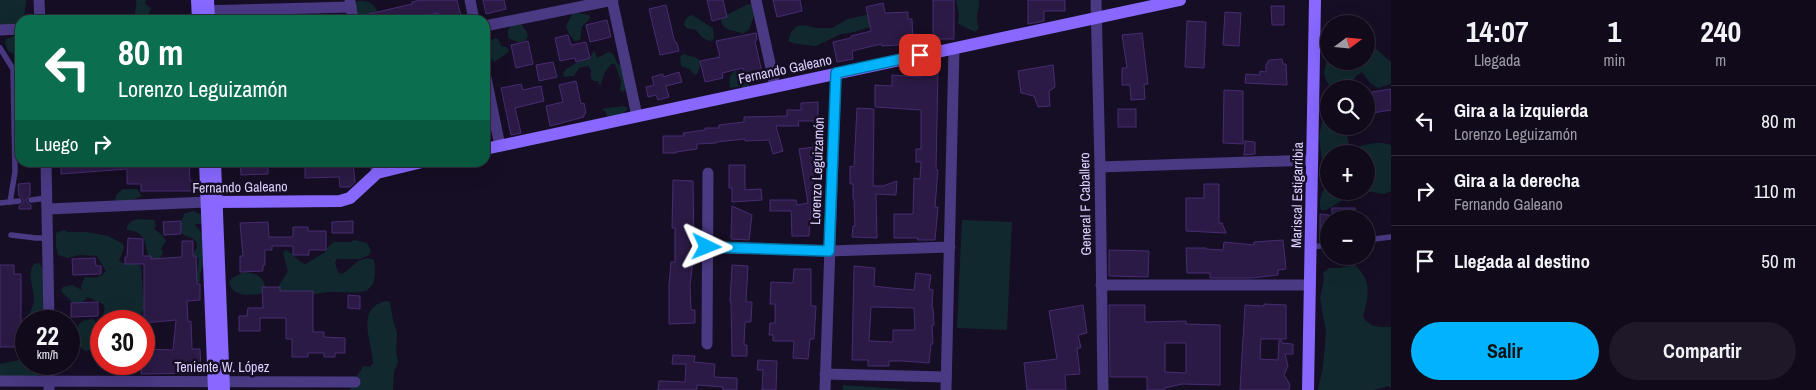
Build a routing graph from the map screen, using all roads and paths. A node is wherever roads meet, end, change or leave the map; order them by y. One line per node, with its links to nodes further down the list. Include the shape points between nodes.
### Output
1 (40, 0): 10 (street)
2 (470, 0): 11 (street)
3 (612, 0): 13 (street); 21 (street)
4 (756, 0): 19 (street)
5 (1096, 0): 12 (street, General F Caballero)
6 (1180, 0): 12 (street, Fernando Galeano)
7 (1315, 0): 24 (street, Mariscal Estigarribia)
8 (350, 4): 9 (street)
9 (203, 10)
10 (40, 15)
11 (473, 15)
12 (1096, 17): 17 (street, Fernando Galeano); 28 (street, General F Caballero)
13 (490, 25)
14 (15, 29): 15 (street)
15 (0, 30)
16 (0, 48): 33 (lane, via 14,69 15,172)
17 (954, 48): 18 (street, Fernando Galeano); 43 (street)
18 (836, 73): 19 (street, Fernando Galeano); 45 (street, Lorenzo Leguizamón)
19 (775, 86): 21 (street, Fernando Galeano)
20 (490, 97): 22 (street)
21 (637, 116): 22 (street, Fernando Galeano)
22 (500, 146): 23 (street, Fernando Galeano)
23 (490, 148)
24 (1312, 160): 28 (street); 44 (street, Mariscal Estigarribia)
25 (46, 167): 36 (street)
26 (206, 167): 34 (street)
27 (214, 167): 34 (street)
28 (1100, 167): 47 (street, General F Caballero)
29 (376, 168): 34 (street, Fernando Galeano, via 350,198 340,201)
30 (708, 173): 42 (street)
31 (30, 200): 36 (lane)
32 (19, 201): 33 (lane)
33 (10, 202): 35 (lane)
34 (211, 202): 36 (street, Fernando Galeano); 55 (street)
35 (0, 203)
36 (48, 204): 39 (street)
37 (11, 235): 39 (lane)
38 (1391, 237): 40 (lane)
39 (48, 238): 48 (street)
40 (1375, 239)
41 (1320, 246): 44 (lane)
42 (707, 247): 45 (street); 49 (street)
43 (950, 247): 45 (street); 51 (street)
44 (1311, 247): 46 (street, Mariscal Estigarribia)
45 (829, 251): 50 (street, Lorenzo Leguizamón)
46 (1310, 284): 47 (street); 59 (street, Mariscal Estigarribia)
47 (1101, 286): 58 (street, General F Caballero)
48 (49, 310)
49 (707, 344)
50 (825, 374): 51 (street); 56 (street, Lorenzo Leguizamón)
51 (946, 377): 57 (street)
52 (0, 381): 54 (street, Teniente W. López)
53 (355, 382): 55 (street, Teniente W. López)
54 (49, 385): 55 (street, Teniente W. López)
55 (219, 386)
56 (825, 390)
57 (946, 390)
58 (1103, 390)
59 (1308, 390)

